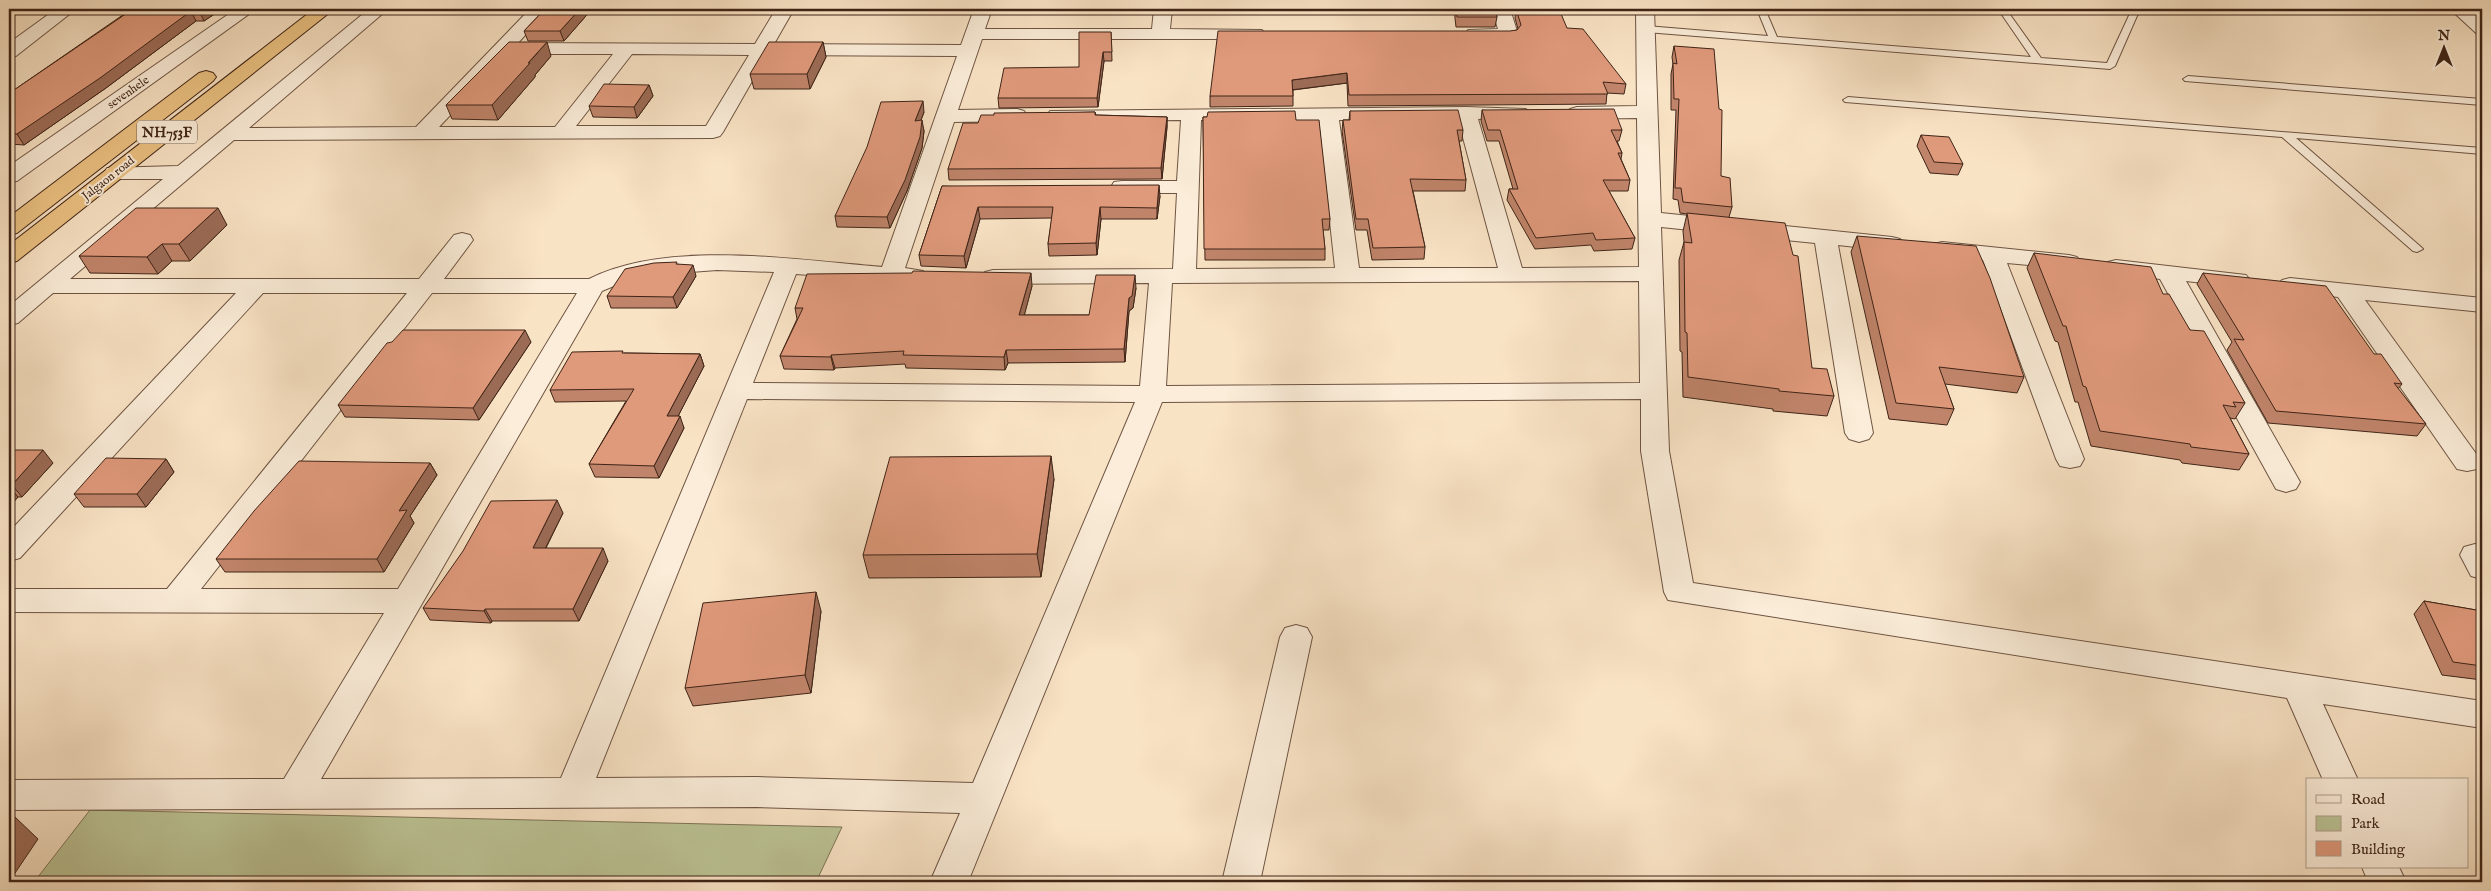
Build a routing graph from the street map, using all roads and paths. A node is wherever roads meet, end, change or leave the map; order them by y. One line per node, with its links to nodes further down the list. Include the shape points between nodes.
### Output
1 (67, 9): 25 (street)
2 (247, 9): 42 (street, sevenhele)
3 (296, 9): 46 (highway, Jalgaon road / NH753F)
4 (325, 9): 41 (highway, Jalgaon road / NH753F)
5 (379, 9): 36 (street)
6 (540, 9): 22 (street)
7 (785, 9): 24 (street)
8 (983, 9): 21 (street)
9 (1163, 9): 17 (street)
10 (1501, 9): 19 (street, via 1509,34)
11 (1761, 9): 20 (lane)
12 (2002, 9): 26 (lane)
13 (2136, 9): 26 (lane, via 2110,66)
14 (2459, 9): 16 (street)
15 (1645, 19): 20 (lane); 30 (street)
16 (2482, 29)
17 (1161, 34): 18 (street); 21 (street)
18 (1270, 34)
19 (1459, 34)
20 (1773, 38): 26 (lane)
21 (972, 42): 24 (street); 34 (street)
22 (503, 48): 23 (street); 37 (street)
23 (627, 49): 24 (street); 35 (street)
24 (761, 50): 35 (street, via 713,132)
25 (9, 52)
26 (2038, 60)
27 (2188, 79): 29 (lane)
28 (1848, 100): 38 (lane)
29 (2482, 102)
30 (1648, 112): 31 (street); 45 (street)
31 (1466, 113): 32 (street); 56 (street)
32 (1328, 114): 33 (street); 58 (street)
33 (1191, 115): 34 (street); 43 (street)
34 (946, 116): 54 (street, via 931,189)
35 (560, 133): 37 (street)
36 (229, 134): 37 (street); 40 (street)
37 (421, 134)
38 (2285, 134): 39 (lane); 49 (lane)
39 (2482, 151)
40 (185, 172): 41 (street); 61 (street)
41 (115, 173): 51 (highway, Jalgaon road / NH753F)
42 (10, 174)
43 (1188, 187): 44 (street); 57 (street)
44 (1099, 188)
45 (1650, 219): 47 (street); 55 (street)
46 (9, 228)
47 (1825, 237): 50 (street); 71 (street)
48 (462, 240): 63 (street)
49 (2417, 249)
50 (1992, 254): 53 (street); 72 (street)
51 (9, 256)
52 (788, 266): 54 (street); 64 (street, via 722,263 658,266 620,273); 68 (street)
53 (2169, 273): 65 (street); 74 (street)
54 (891, 274): 59 (street)
55 (1651, 274): 56 (street); 69 (street)
56 (1512, 275): 58 (street)
57 (1173, 276): 58 (street); 60 (street); 70 (street)
58 (1348, 276)
59 (938, 277)
60 (967, 277)
61 (47, 286): 62 (street); 67 (street)
62 (256, 286): 63 (street); 75 (street)
63 (427, 286): 64 (street); 77 (street)
64 (593, 286): 78 (street)
65 (2346, 291): 66 (street); 73 (street)
66 (2482, 305)
67 (9, 318)
68 (737, 391): 70 (street); 83 (street)
69 (1654, 391): 70 (street); 80 (street, via 1655,451 1679,592)
70 (1152, 394): 86 (street)
71 (1859, 433)
72 (2070, 459)
73 (2467, 462)
74 (2286, 482)
75 (9, 550)
76 (9, 601): 77 (street)
77 (175, 601): 78 (street)
78 (407, 601): 84 (street)
79 (1296, 637): 89 (street)
80 (2299, 687): 81 (street); 82 (street)
81 (2482, 715)
82 (2340, 778)
83 (572, 793): 84 (street); 86 (street, via 757,792)
84 (294, 794): 85 (street)
85 (9, 795)
86 (982, 798): 88 (street)
87 (2380, 868): 90 (street)
88 (949, 882)
89 (1241, 882)
90 (2387, 882)

